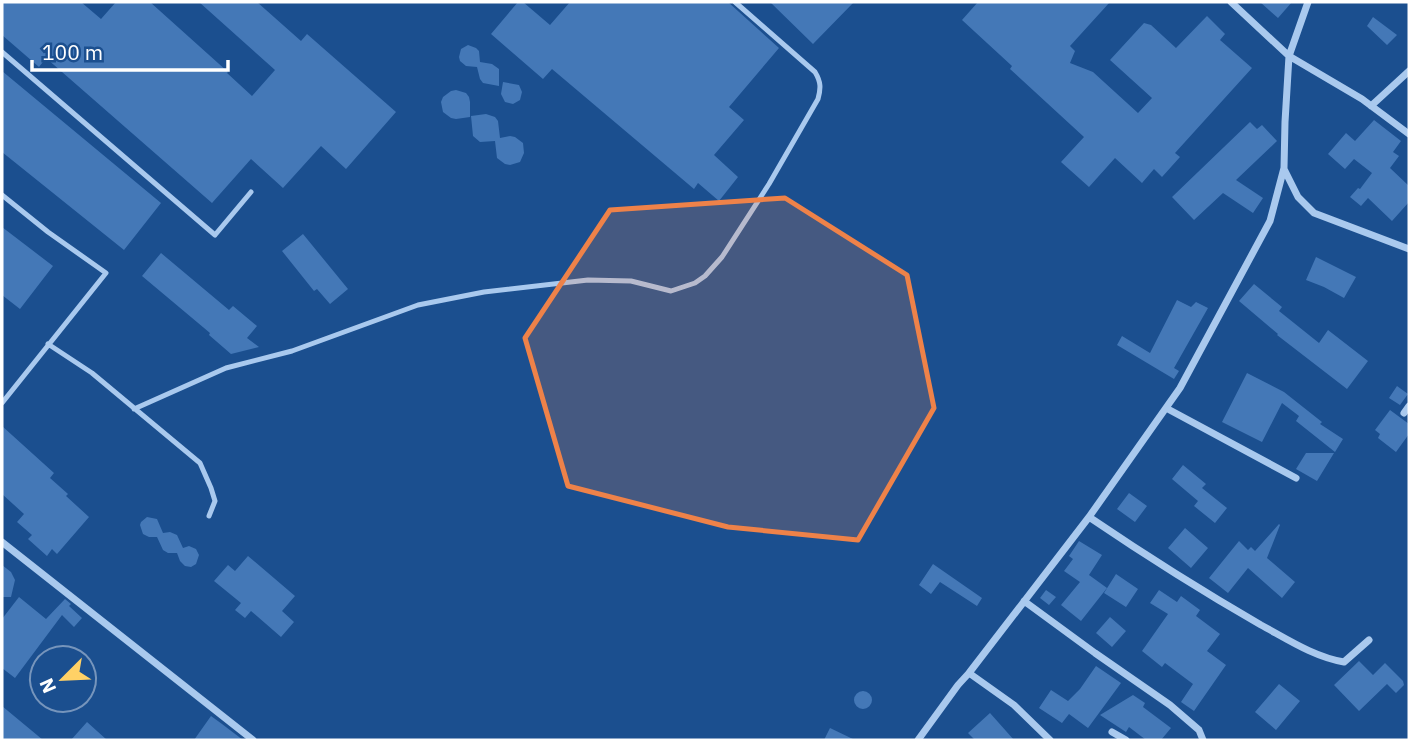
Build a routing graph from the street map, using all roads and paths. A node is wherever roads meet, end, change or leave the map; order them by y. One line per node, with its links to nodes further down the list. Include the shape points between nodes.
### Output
1 (735, 2): 16 (lane, via 815,72 821,89 722,257 695,283 671,291 631,281 588,280 418,305 292,351 226,368)
2 (1231, 2): 5 (street)
3 (1308, 2): 5 (street)
4 (2, 52): 10 (lane, via 215,235)
5 (1289, 56): 7 (street); 9 (street)
6 (1409, 71): 7 (street)
7 (1371, 106): 8 (street)
8 (1409, 134)
9 (1284, 168): 12 (street, via 1298,198 1314,213); 15 (street, via 1270,221)
10 (251, 192)
11 (2, 195): 13 (lane, via 106,273)
12 (1409, 249)
13 (48, 344): 14 (lane); 16 (lane)
14 (2, 403)
15 (1166, 408): 17 (street); 19 (street)
16 (134, 409): 18 (lane, via 200,463 215,501)
17 (1296, 478)
18 (209, 516)
19 (1089, 517): 21 (street); 22 (street, via 1157,563 1328,660 1344,662)
20 (2, 542): 25 (street)
21 (1024, 601): 23 (street); 29 (street, via 1170,705 1199,730)
22 (1369, 640)
23 (969, 673): 26 (street); 27 (street)
24 (1112, 732): 28 (street)
25 (253, 740)
26 (918, 740)
27 (1050, 740)
28 (1126, 740)
29 (1203, 740)

